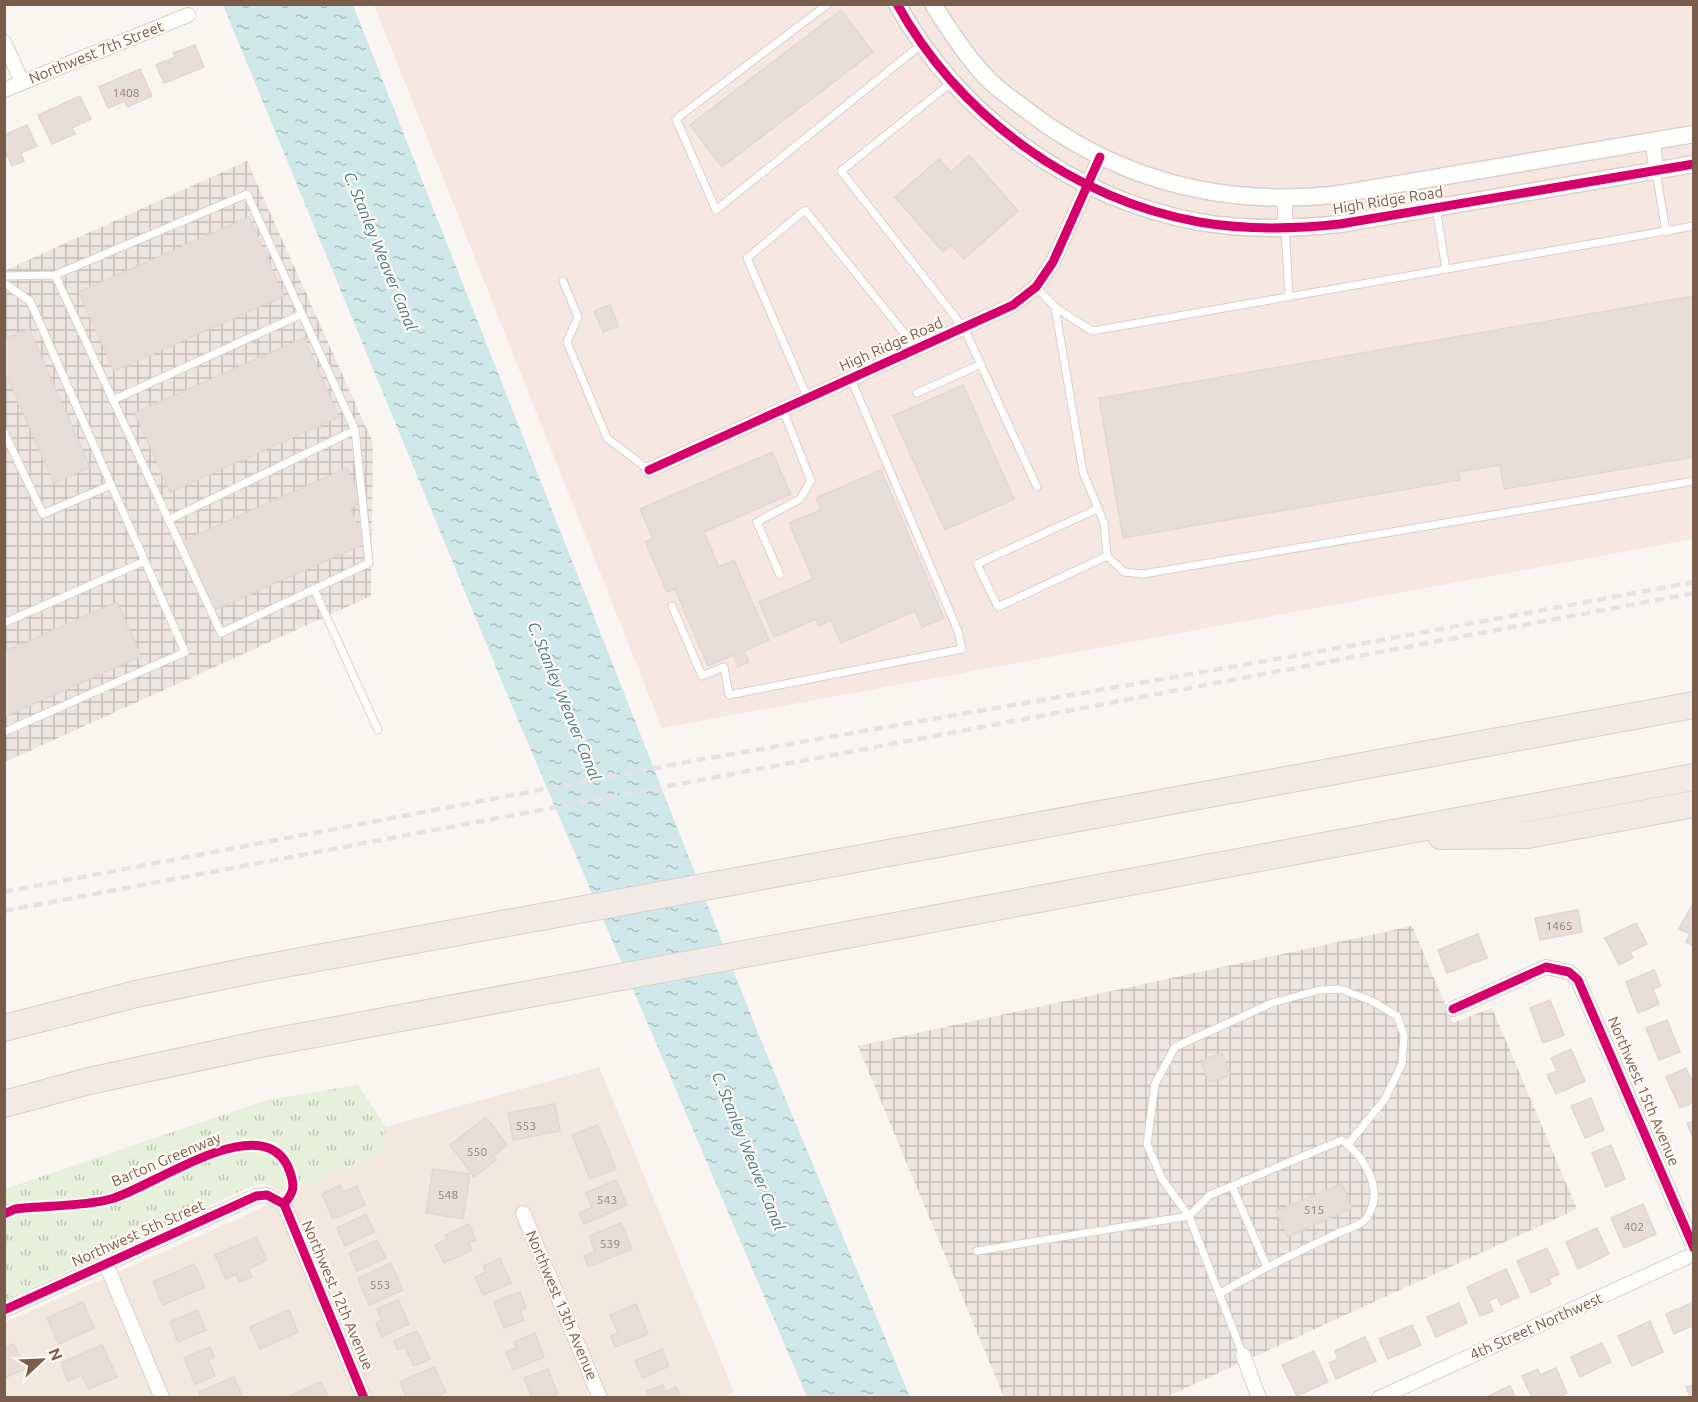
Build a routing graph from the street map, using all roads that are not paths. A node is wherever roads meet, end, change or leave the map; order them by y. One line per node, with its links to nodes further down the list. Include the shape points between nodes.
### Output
1 (828, 4): 6 (lane, via 676,119 716,210)
2 (897, 4): 6 (street)
3 (933, 4): 12 (street, via 987,78 1044,123)
4 (188, 15): 7 (street, Northwest 7th Street)
5 (4, 42): 7 (street)
6 (922, 44): 8 (street)
7 (22, 82): 9 (street, Northwest 7th Street)
8 (952, 82): 15 (street, via 1008,134); 30 (lane, via 841,171)
9 (4, 90)
10 (1694, 134): 11 (street, High Ridge Road)
11 (1653, 141): 14 (street); 16 (street, High Ridge Road, via 1333,195)
12 (1100, 157): 15 (street, High Ridge Road); 16 (street, High Ridge Road, via 1180,185 1251,198)
13 (1694, 164): 14 (street, High Ridge Road)
14 (1656, 171): 17 (street, High Ridge Road); 20 (lane)
15 (1089, 186): 19 (street, High Ridge Road, via 1170,216 1237,227); 26 (street, High Ridge Road, via 1053,262)
16 (1285, 198): 19 (street)
17 (1436, 208): 19 (street, High Ridge Road, via 1340,224); 21 (lane)
18 (1694, 226): 20 (lane)
19 (1285, 227): 27 (lane)
20 (1666, 232): 21 (lane)
21 (1446, 269): 27 (lane)
22 (55, 275): 23 (lane); 29 (lane, via 247,194); 36 (lane)
23 (4, 276)
24 (563, 281): 40 (lane, via 578,317 567,342 607,438)
25 (4, 283): 42 (lane, via 30,301)
26 (1036, 287): 28 (lane); 30 (street, High Ridge Road, via 1013,305)
27 (1289, 297): 28 (lane, via 1092,331)
28 (1055, 307): 44 (lane, via 1083,472)
29 (302, 314): 36 (lane); 38 (lane)
30 (964, 328): 31 (street, High Ridge Road); 32 (lane)
31 (917, 349): 33 (street, High Ridge Road); 35 (lane, via 805,210 747,258)
32 (981, 364): 34 (lane); 43 (lane)
33 (851, 379): 35 (street, High Ridge Road); 50 (lane, via 958,631 962,649 729,694 724,667 702,676)
34 (917, 393)
35 (808, 399): 37 (street, High Ridge Road)
36 (112, 400): 45 (lane)
37 (783, 410): 40 (street, High Ridge Road); 48 (lane, via 811,481 800,500 757,522)
38 (355, 430): 45 (lane); 49 (lane, via 369,563)
39 (4, 432): 42 (lane, via 43,514)
40 (649, 470)
41 (1694, 481): 46 (lane, via 1143,574 1124,572)
42 (111, 485): 47 (lane)
43 (1037, 487)
44 (1097, 509): 46 (lane, via 1104,523); 46 (lane, via 977,564 998,607)
45 (168, 520): 49 (lane, via 221,633)
46 (1107, 556)
47 (145, 561): 51 (lane); 54 (lane, via 185,652)
48 (780, 575)
49 (314, 590): 53 (lane)
50 (672, 606)
51 (4, 623)
52 (1694, 705): 59 (highway, via 194,981)
53 (378, 730)
54 (4, 732)
55 (1694, 777): 57 (highway)
56 (1694, 804): 57 (highway, via 1527,836)
57 (1372, 837): 60 (highway, via 203,1056)
58 (1453, 1009): 66 (street, Northwest 15th Avenue, via 1546,967 1569,972 1578,980)
59 (4, 1028)
60 (4, 1104)
61 (1348, 1144): 62 (lane, via 1342,1140); 65 (lane, via 1385,1099 1402,1064 1404,1035 1397,1016 1372,1000 1340,989 1319,990 1272,1003 1175,1047 1155,1084 1147,1144 1162,1179); 70 (lane, via 1360,1154 1374,1186 1374,1203 1365,1221)
62 (1232, 1186): 65 (lane, via 1210,1195); 70 (lane)
63 (284, 1204): 69 (street, Northwest 5th Street, via 267,1195 256,1196); 75 (street, Northwest 12th Avenue)
64 (523, 1213): 76 (street, Northwest 13th Avenue)
65 (1189, 1216): 67 (lane); 71 (lane)
66 (1694, 1248)
67 (976, 1251)
68 (1694, 1254): 78 (street, 4th Street Northwest)
69 (106, 1264): 72 (street, Northwest 5th Street); 74 (street)
70 (1267, 1267): 71 (lane)
71 (1219, 1294): 73 (lane)
72 (4, 1310)
73 (1243, 1355): 77 (street)
74 (162, 1398)
75 (364, 1398)
76 (600, 1398)
77 (1259, 1398)
78 (1379, 1398)

